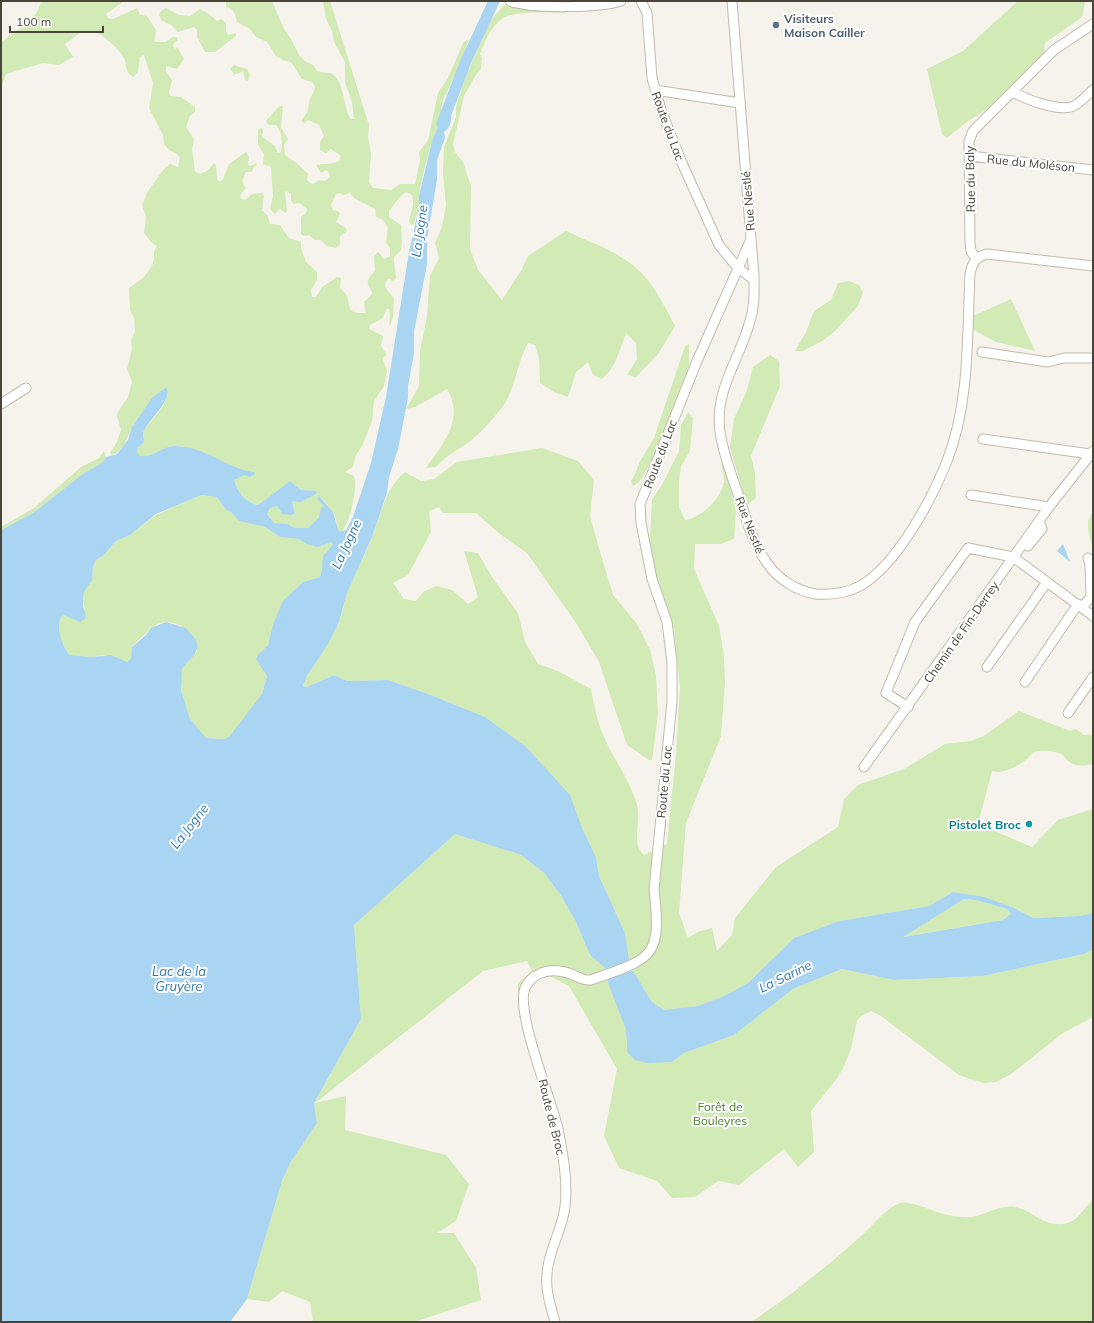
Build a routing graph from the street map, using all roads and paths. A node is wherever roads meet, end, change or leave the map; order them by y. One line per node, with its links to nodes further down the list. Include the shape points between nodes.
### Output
1 (510, 1): 2 (street, via 526,6 603,6)
2 (621, 1)
3 (641, 1): 6 (street, Route du Lac, via 647,13)
4 (732, 1): 9 (street, Rue Nestlé)
5 (1093, 24): 8 (street, Rue du Baly, via 1054,50)
6 (655, 90): 9 (street); 15 (street, Route du Lac, via 682,163 713,232 727,258)
7 (1093, 90): 8 (street, via 1079,103 1065,108 1051,106)
8 (1013, 92): 10 (street, Rue du Baly, via 972,130 969,141)
9 (740, 103): 12 (street, Rue Nestlé)
10 (970, 156): 11 (street, Rue du Moléson); 13 (street, Rue du Baly, via 970,242 971,251)
11 (1093, 170)
12 (751, 239): 15 (street); 16 (street, Rue Nestlé)
13 (976, 259): 14 (street, via 987,254); 16 (street, Rue Nestlé, via 970,274 965,373 958,427 936,487 912,528 875,576 846,592 832,594 811,593 799,589 784,580 768,564 752,536 722,443 720,399 751,320)
14 (1093, 266)
15 (737, 268): 16 (street); 36 (street, Route du Lac, via 640,504 641,523 652,579 667,622 672,662 672,701 654,890 658,918 657,934 647,956)
16 (754, 280)
17 (982, 352): 18 (street, via 1048,362 1064,358)
18 (1093, 358)
19 (26, 388): 20 (street)
20 (1, 404)
21 (983, 439): 22 (street, Chemin de Fin-Derrey)
22 (1092, 453): 24 (street, Chemin de Fin-Derrey)
23 (971, 495): 24 (street)
24 (1049, 507): 25 (street, Chemin de Fin-Derrey)
25 (1015, 555): 27 (street); 33 (street, Chemin de Fin-Derrey); 33 (street, via 968,548 915,622 886,693)
26 (1088, 558): 28 (street, via 1091,597)
27 (1047, 582): 28 (street); 30 (street)
28 (1080, 606): 29 (street); 32 (street)
29 (1093, 616)
30 (987, 666)
31 (1093, 677): 34 (street)
32 (1025, 682)
33 (908, 707): 35 (street, Chemin de Fin-Derrey)
34 (1068, 713)
35 (864, 767)
36 (594, 979): 37 (street, Route de Broc, via 585,980 557,970 544,971 530,981 522,996 526,1022 556,1120 565,1177 565,1211 559,1236 549,1259 547,1274 547,1287)
37 (555, 1322)

